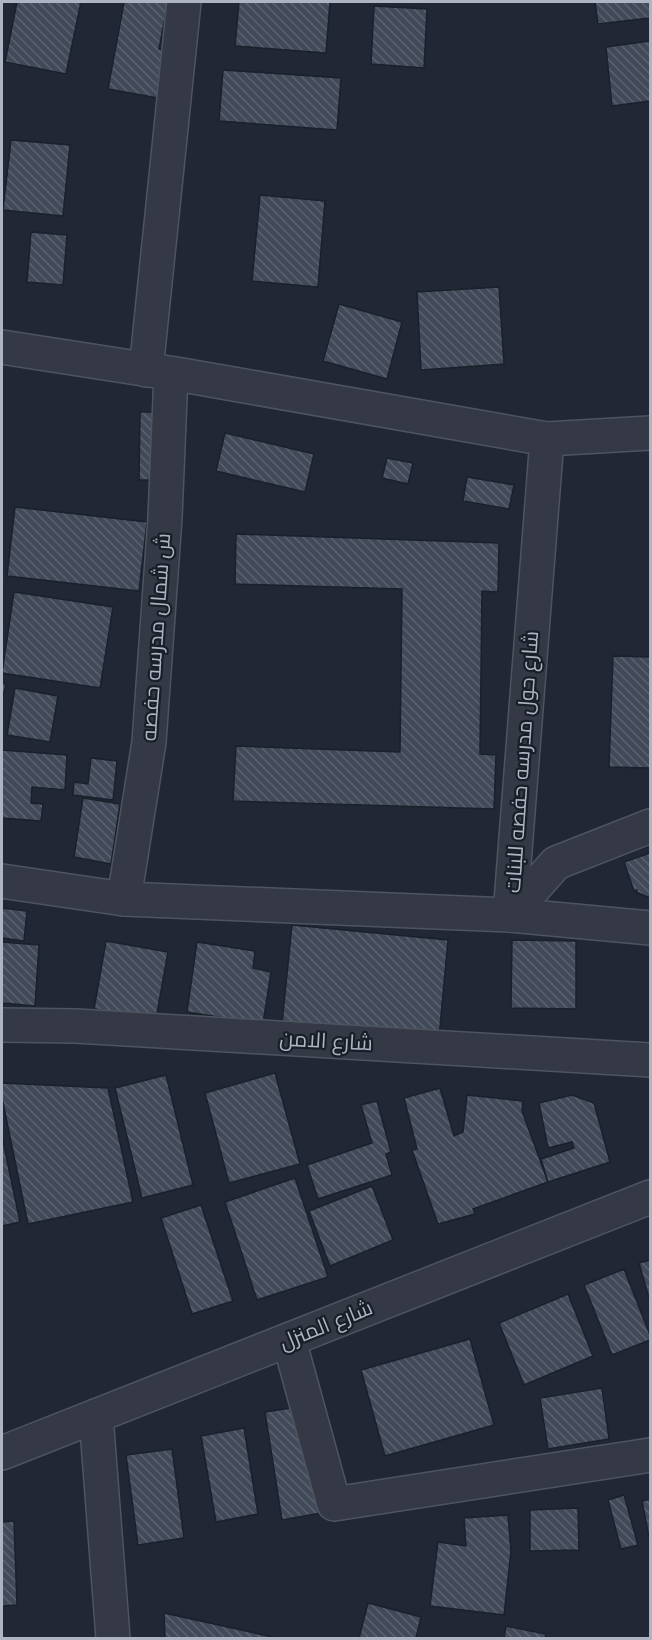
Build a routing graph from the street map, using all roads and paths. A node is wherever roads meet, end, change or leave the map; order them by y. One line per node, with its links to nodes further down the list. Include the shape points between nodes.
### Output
1 (184, 2): 3 (street, ش شمال مدرسه حفصه)
2 (2, 347): 3 (street)
3 (159, 372): 5 (street); 8 (street, ش شمال مدرسه حفصه, via 165,518 150,742)
4 (651, 433): 5 (street)
5 (547, 439): 9 (street, شارع حول مدرسه حفصه للبنات)
6 (651, 826): 9 (street, شارع حول مدرسه حفصه للبنات, via 556,863)
7 (2, 881): 8 (street)
8 (124, 899): 9 (street)
9 (510, 915): 10 (street)
10 (651, 928)
11 (2, 1024): 12 (street, شارع الامن)
12 (651, 1060)
13 (651, 1197): 14 (street, شارع المنزل)
14 (289, 1340): 15 (street, شارع المنزل); 17 (street, via 334,1504)
15 (96, 1416): 16 (street, شارع المنزل); 18 (street)
16 (2, 1453)
17 (651, 1455)
18 (113, 1638)

